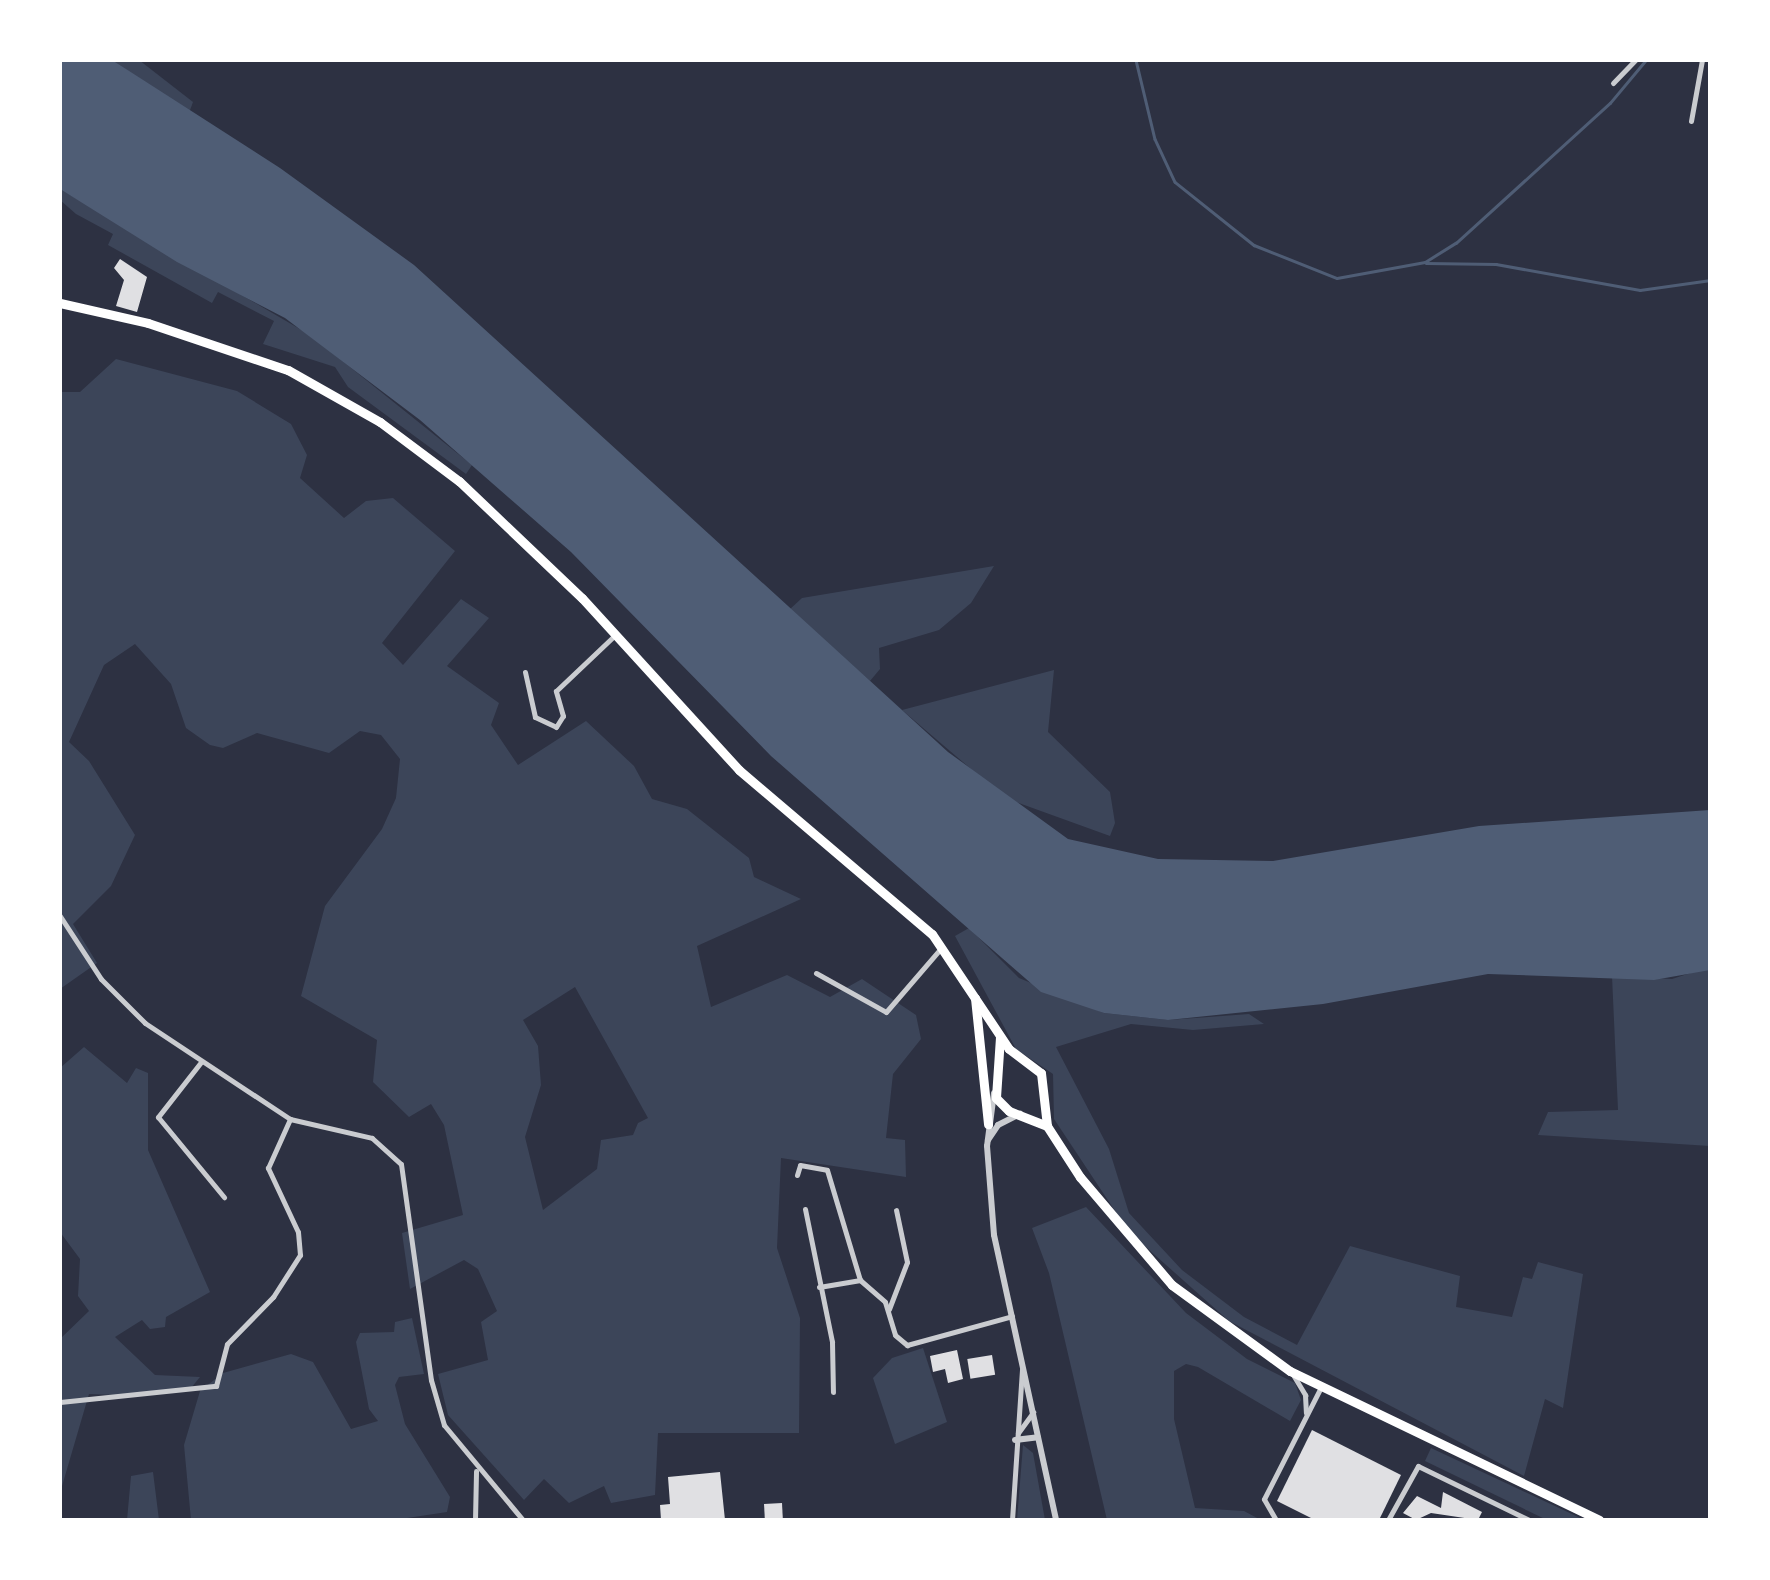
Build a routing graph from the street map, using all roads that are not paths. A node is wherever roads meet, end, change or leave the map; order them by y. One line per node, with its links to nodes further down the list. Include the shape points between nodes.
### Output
1 (1635, 60): 3 (street)
2 (1702, 60): 4 (street)
3 (1613, 83)
4 (1691, 120)
5 (61, 304): 6 (main road, via 236,350 344,400 460,482)
6 (614, 634): 7 (street, via 556,690 564,716 556,728 535,717); 9 (main road, via 738,770)
7 (526, 672)
8 (60, 916): 13 (street, via 121,1003)
9 (943, 945): 10 (street, via 886,1012); 11 (main road)
10 (816, 973)
11 (974, 990): 12 (main road); 20 (main road)
12 (1000, 1036): 14 (main road); 15 (main road)
13 (201, 1062): 19 (street); 24 (street, via 158,1117)
14 (1024, 1062): 15 (main road); 17 (main road, via 1042,1072)
15 (998, 1074): 16 (main road)
16 (995, 1092): 18 (main road, via 1004,1107); 20 (street)
17 (1046, 1093): 18 (main road); 21 (main road)
18 (1022, 1113): 21 (main road); 22 (street, via 998,1126)
19 (290, 1119): 35 (street, via 268,1168 298,1232 300,1255 281,1288 227,1344 216,1386); 40 (street, via 372,1138 401,1164 434,1390 444,1425)
20 (988, 1124): 22 (street)
21 (1047, 1126): 32 (main road, via 1097,1202 1172,1285)
22 (987, 1146): 30 (street, via 992,1220)
23 (797, 1175): 27 (street, via 800,1165 827,1170)
24 (224, 1197)
25 (804, 1209): 28 (street)
26 (896, 1210): 29 (street, via 907,1262)
27 (860, 1280): 28 (street); 29 (street)
28 (820, 1287): 34 (street)
29 (889, 1308): 30 (street, via 895,1335 907,1345)
30 (1012, 1316): 31 (street)
31 (1024, 1365): 36 (street); 39 (street)
32 (1290, 1371): 33 (main road); 37 (street, via 1305,1395)
33 (1321, 1387): 37 (street); 48 (main road)
34 (833, 1392)
35 (60, 1402)
36 (1033, 1412): 38 (street); 39 (street)
37 (1306, 1415): 45 (street, via 1264,1500)
38 (1039, 1437): 39 (street); 44 (street)
39 (1015, 1440): 43 (street)
40 (476, 1470): 41 (street); 42 (street)
41 (475, 1520)
42 (523, 1520)
43 (1012, 1520)
44 (1056, 1520)
45 (1276, 1520)
46 (1388, 1520): 47 (street, via 1418,1466)
47 (1529, 1520)
48 (1599, 1520)

